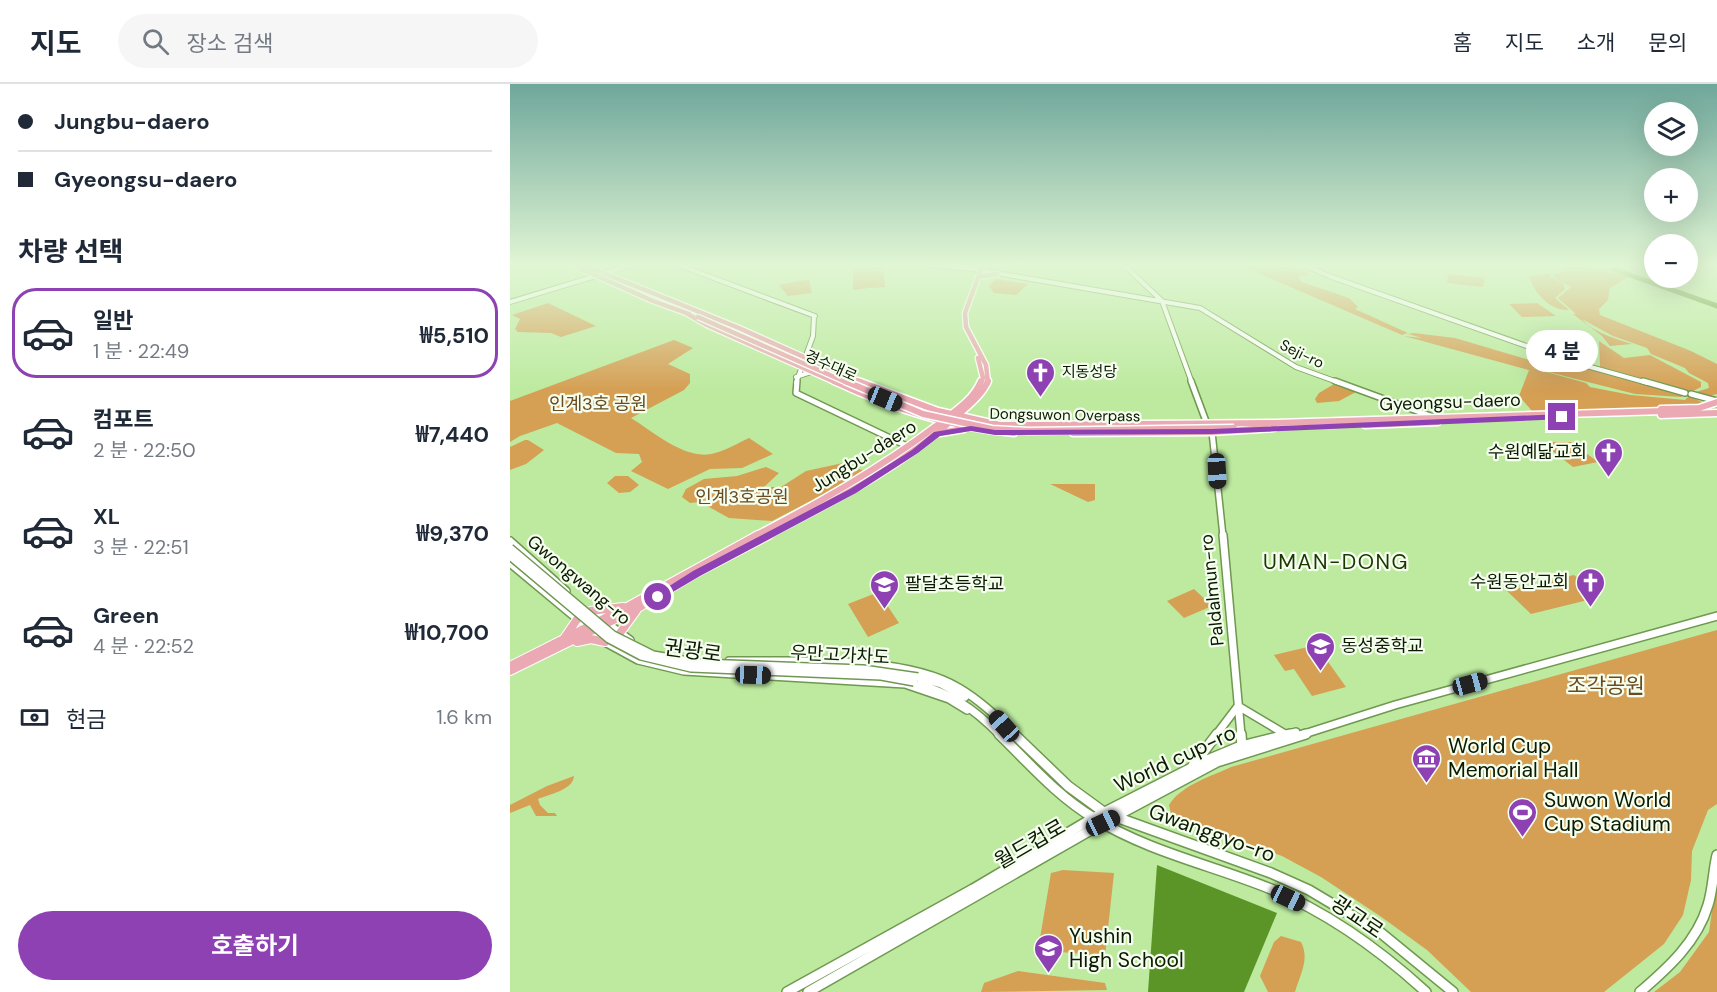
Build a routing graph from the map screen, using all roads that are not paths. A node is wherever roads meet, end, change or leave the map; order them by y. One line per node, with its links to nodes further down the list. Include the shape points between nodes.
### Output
1 (670, 306): 9 (main road)
2 (685, 306): 8 (main road)
3 (786, 306): 11 (street, via 813,317 812,338)
4 (968, 306): 18 (main road, Jungbu-daero, via 966,327 986,365 988,383 978,397)
5 (1164, 306): 31 (street)
6 (1191, 306): 16 (street, Seji-ro, via 1200,308 1296,367)
7 (1415, 306): 15 (street, via 1569,361)
8 (694, 310): 10 (main road); 11 (main road, 경수대로)
9 (686, 313): 10 (main road); 12 (main road, 경수대로)
10 (700, 316): 33 (main road, Dongsuwon Overpass, bridge, via 885,399 962,424 1004,430)
11 (804, 357): 12 (street); 19 (main road, 경수대로)
12 (799, 368): 13 (main road, 경수대로); 14 (street)
13 (814, 371): 14 (street); 24 (main road, 경수대로)
14 (796, 378): 38 (street, via 796,393)
15 (1717, 402): 20 (main road)
16 (1399, 405): 26 (street); 27 (street, Seji-ro)
17 (1717, 408): 21 (main road)
18 (960, 410): 19 (main road); 25 (main road, Jungbu-daero); 28 (main road)
19 (936, 412): 25 (main road, 경수대로)
20 (1667, 412): 21 (main road); 23 (main road, Gyeongsu-daero)
21 (1699, 413): 22 (main road)
22 (1717, 413)
23 (1560, 415): 27 (main road, Gyeongsu-daero); 30 (main road, Gyeongsu-daero)
24 (921, 416): 29 (main road, 경수대로); 36 (main road)
25 (952, 416): 28 (main road, Gyeongsu-daero); 29 (main road, Jungbu-daero)
26 (1407, 418): 27 (main road, Gyeongsu-daero); 30 (street); 32 (main road, Gyeongsu-daero)
27 (1437, 418)
28 (976, 422): 31 (main road, Gyeongsu-daero)
29 (945, 423): 34 (main road, 경수대로); 36 (main road, Jungbu-daero); 37 (main road, Jungbu-daero)
30 (1413, 423): 32 (main road, Gyeongsu-daero)
31 (1207, 424): 32 (main road, Gyeongsu-daero)
32 (1273, 426): 33 (main road, Gyeongsu-daero); 35 (main road, Gyeongsu-daero)
33 (1233, 427)
34 (971, 429): 35 (main road, Gyeongsu-daero, via 995,433); 37 (main road)
35 (1212, 432): 56 (street, Paldalmun-ro)
36 (927, 434): 38 (main road, Jungbu-daero)
37 (937, 434): 44 (main road, Jungbu-daero, via 853,491 696,573)
38 (909, 447): 43 (main road, Jungbu-daero, via 810,507)
39 (510, 541): 45 (street, Gwongwang-ro)
40 (510, 548): 55 (street, 우만고가차도, bridge, via 613,635 653,655 700,663 863,669)
41 (510, 555): 55 (street, 우만고가차도, bridge, via 609,639 641,656 691,668)
42 (510, 563): 47 (street, Gwongwang-ro)
43 (629, 606): 45 (main road); 48 (main road, Jungbu-daero)
44 (638, 608): 48 (main road, Jungbu-daero); 50 (main road)
45 (590, 611): 48 (street, Gwongwang-ro)
46 (1717, 616): 59 (street, World cup-ro)
47 (578, 618): 49 (street, 권광로); 52 (main road)
48 (605, 622): 49 (main road, Jungbu-daero); 50 (street, Gwongwang-ro)
49 (590, 629): 51 (street, 권광로); 52 (main road, Jungbu-daero)
50 (620, 633): 58 (street, Gwongwang-ro, via 639,645 679,658 867,664 925,673 959,688 990,710)
51 (605, 642): 52 (main road, via 591,639); 57 (street, 권광로, via 628,656 676,669 905,684 950,699)
52 (562, 643): 53 (main road, Jungbu-daero); 54 (main road, Jungbu-daero)
53 (510, 666)
54 (510, 671)
55 (916, 679): 57 (street, 권광로, via 949,694); 58 (street, Gwongwang-ro, via 958,692)
56 (1238, 706): 60 (street); 61 (street, Paldalmun-ro); 62 (street)
57 (987, 724): 64 (street, 권광로, via 1047,783)
58 (1004, 726): 65 (street, Gwongwang-ro)
59 (1311, 730): 60 (street, World cup-ro); 61 (street, 월드컵로)
60 (1286, 734): 61 (street, World cup-ro)
61 (1242, 749): 62 (street, World cup-ro, via 1220,753); 63 (street, 월드컵로)
62 (1190, 770): 65 (street, World cup-ro)
63 (1116, 817): 65 (street, 월드컵로); 70 (street, Gwanggyo-ro, via 1309,890 1381,933)
64 (1093, 818): 65 (street, 광교로); 67 (street)
65 (1104, 818): 68 (street, 월드컵로); 69 (street, 광교로, via 1179,857 1272,890 1322,913)
66 (1717, 855): 71 (street, via 1707,906 1696,932 1679,957)
67 (787, 992)
68 (808, 992)
69 (1426, 992)
70 (1453, 992)
71 (1640, 992)

